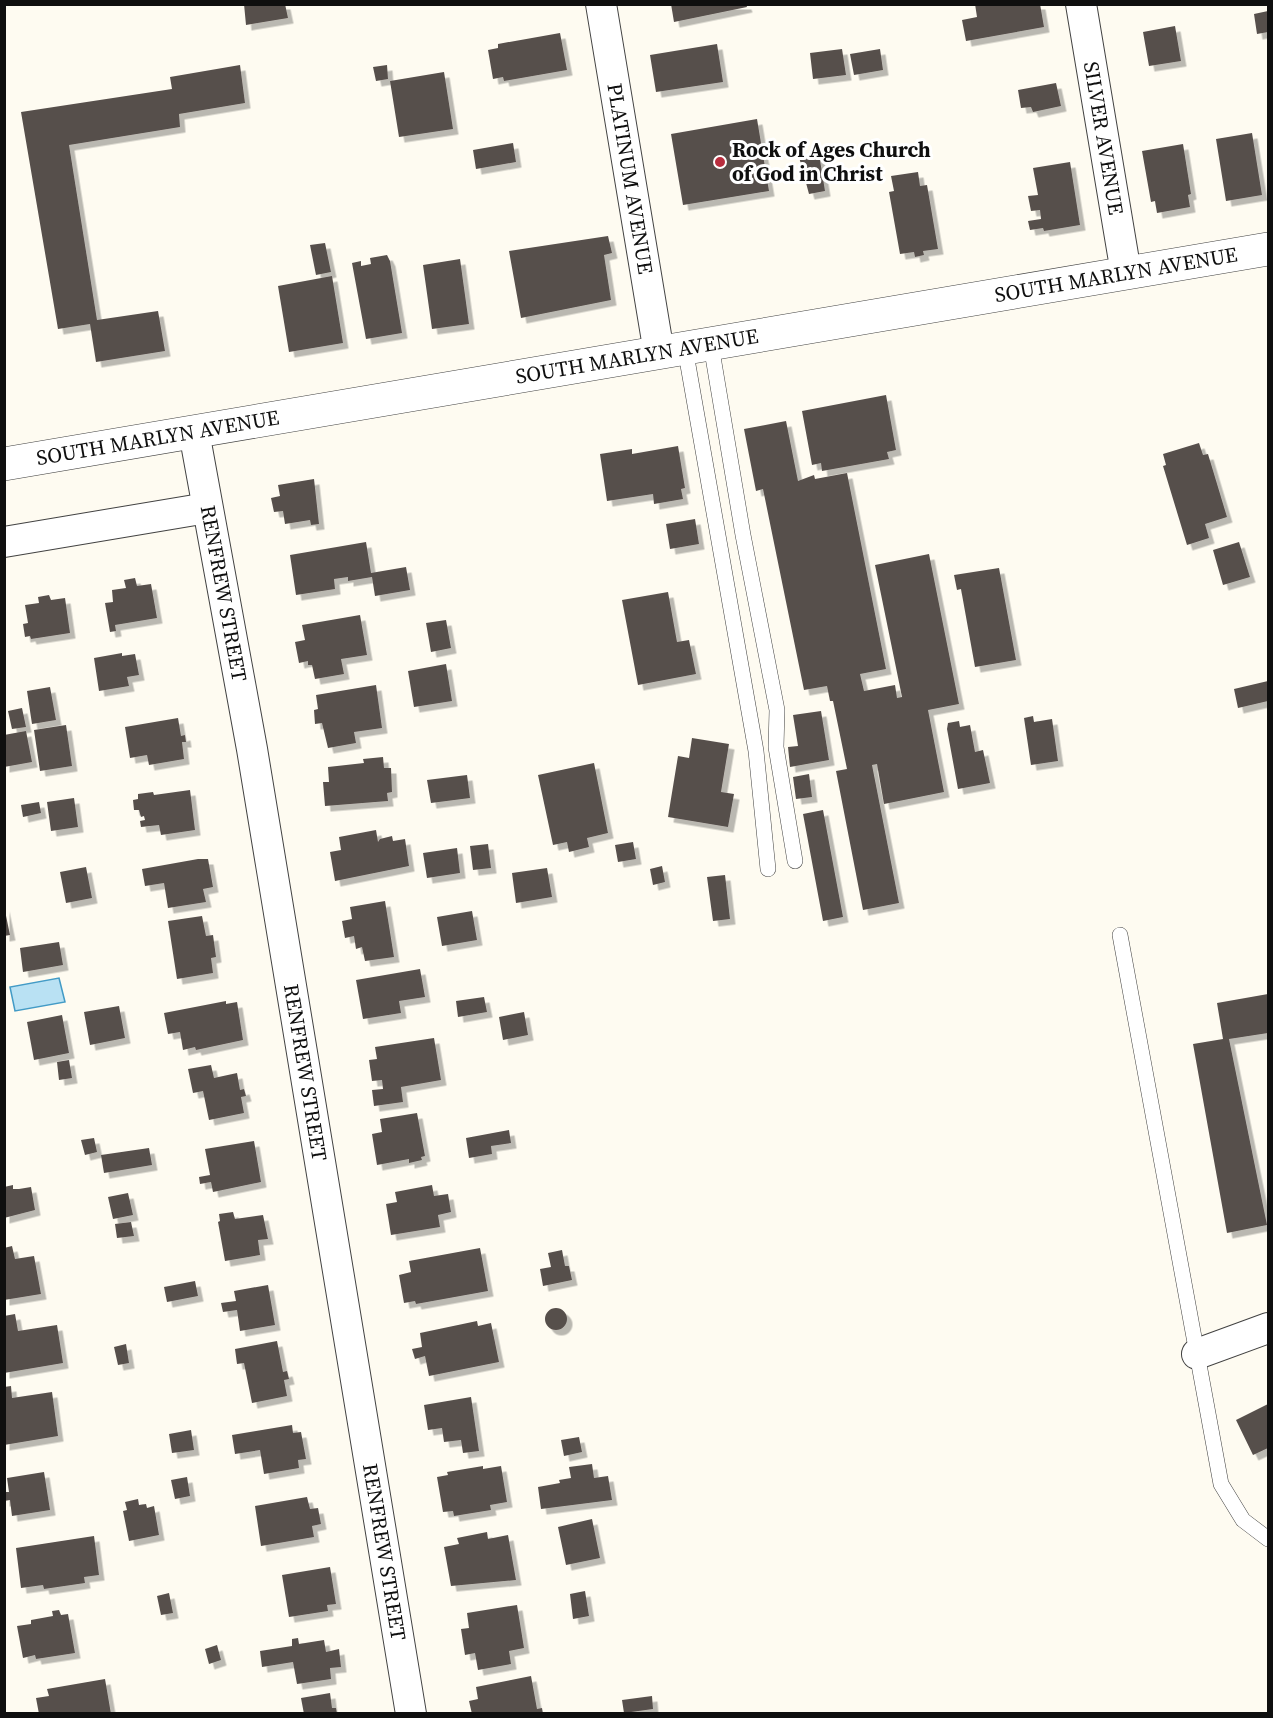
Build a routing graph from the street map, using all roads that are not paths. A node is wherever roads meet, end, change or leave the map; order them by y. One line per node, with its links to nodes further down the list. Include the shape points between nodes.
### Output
1 (602, 4): 5 (street, PLATINUM AVENUE)
2 (1081, 4): 4 (street, SILVER AVENUE)
3 (1269, 249): 4 (street, SOUTH MARLYN AVENUE)
4 (1126, 273): 5 (street, SOUTH MARLYN AVENUE)
5 (685, 349): 6 (street, SOUTH MARLYN AVENUE); 10 (lane, via 777,710 776,747); 11 (lane, via 756,751)
6 (194, 432): 7 (street, SOUTH MARLYN AVENUE); 8 (street, RENFREW STREET)
7 (4, 464)
8 (207, 508): 9 (street); 16 (street, RENFREW STREET, via 252,749)
9 (4, 542)
10 (795, 861)
11 (768, 869)
12 (1120, 935): 14 (lane)
13 (1269, 1328): 14 (street)
14 (1197, 1354): 15 (lane, via 1221,1484 1243,1520)
15 (1269, 1539)
16 (411, 1713)

